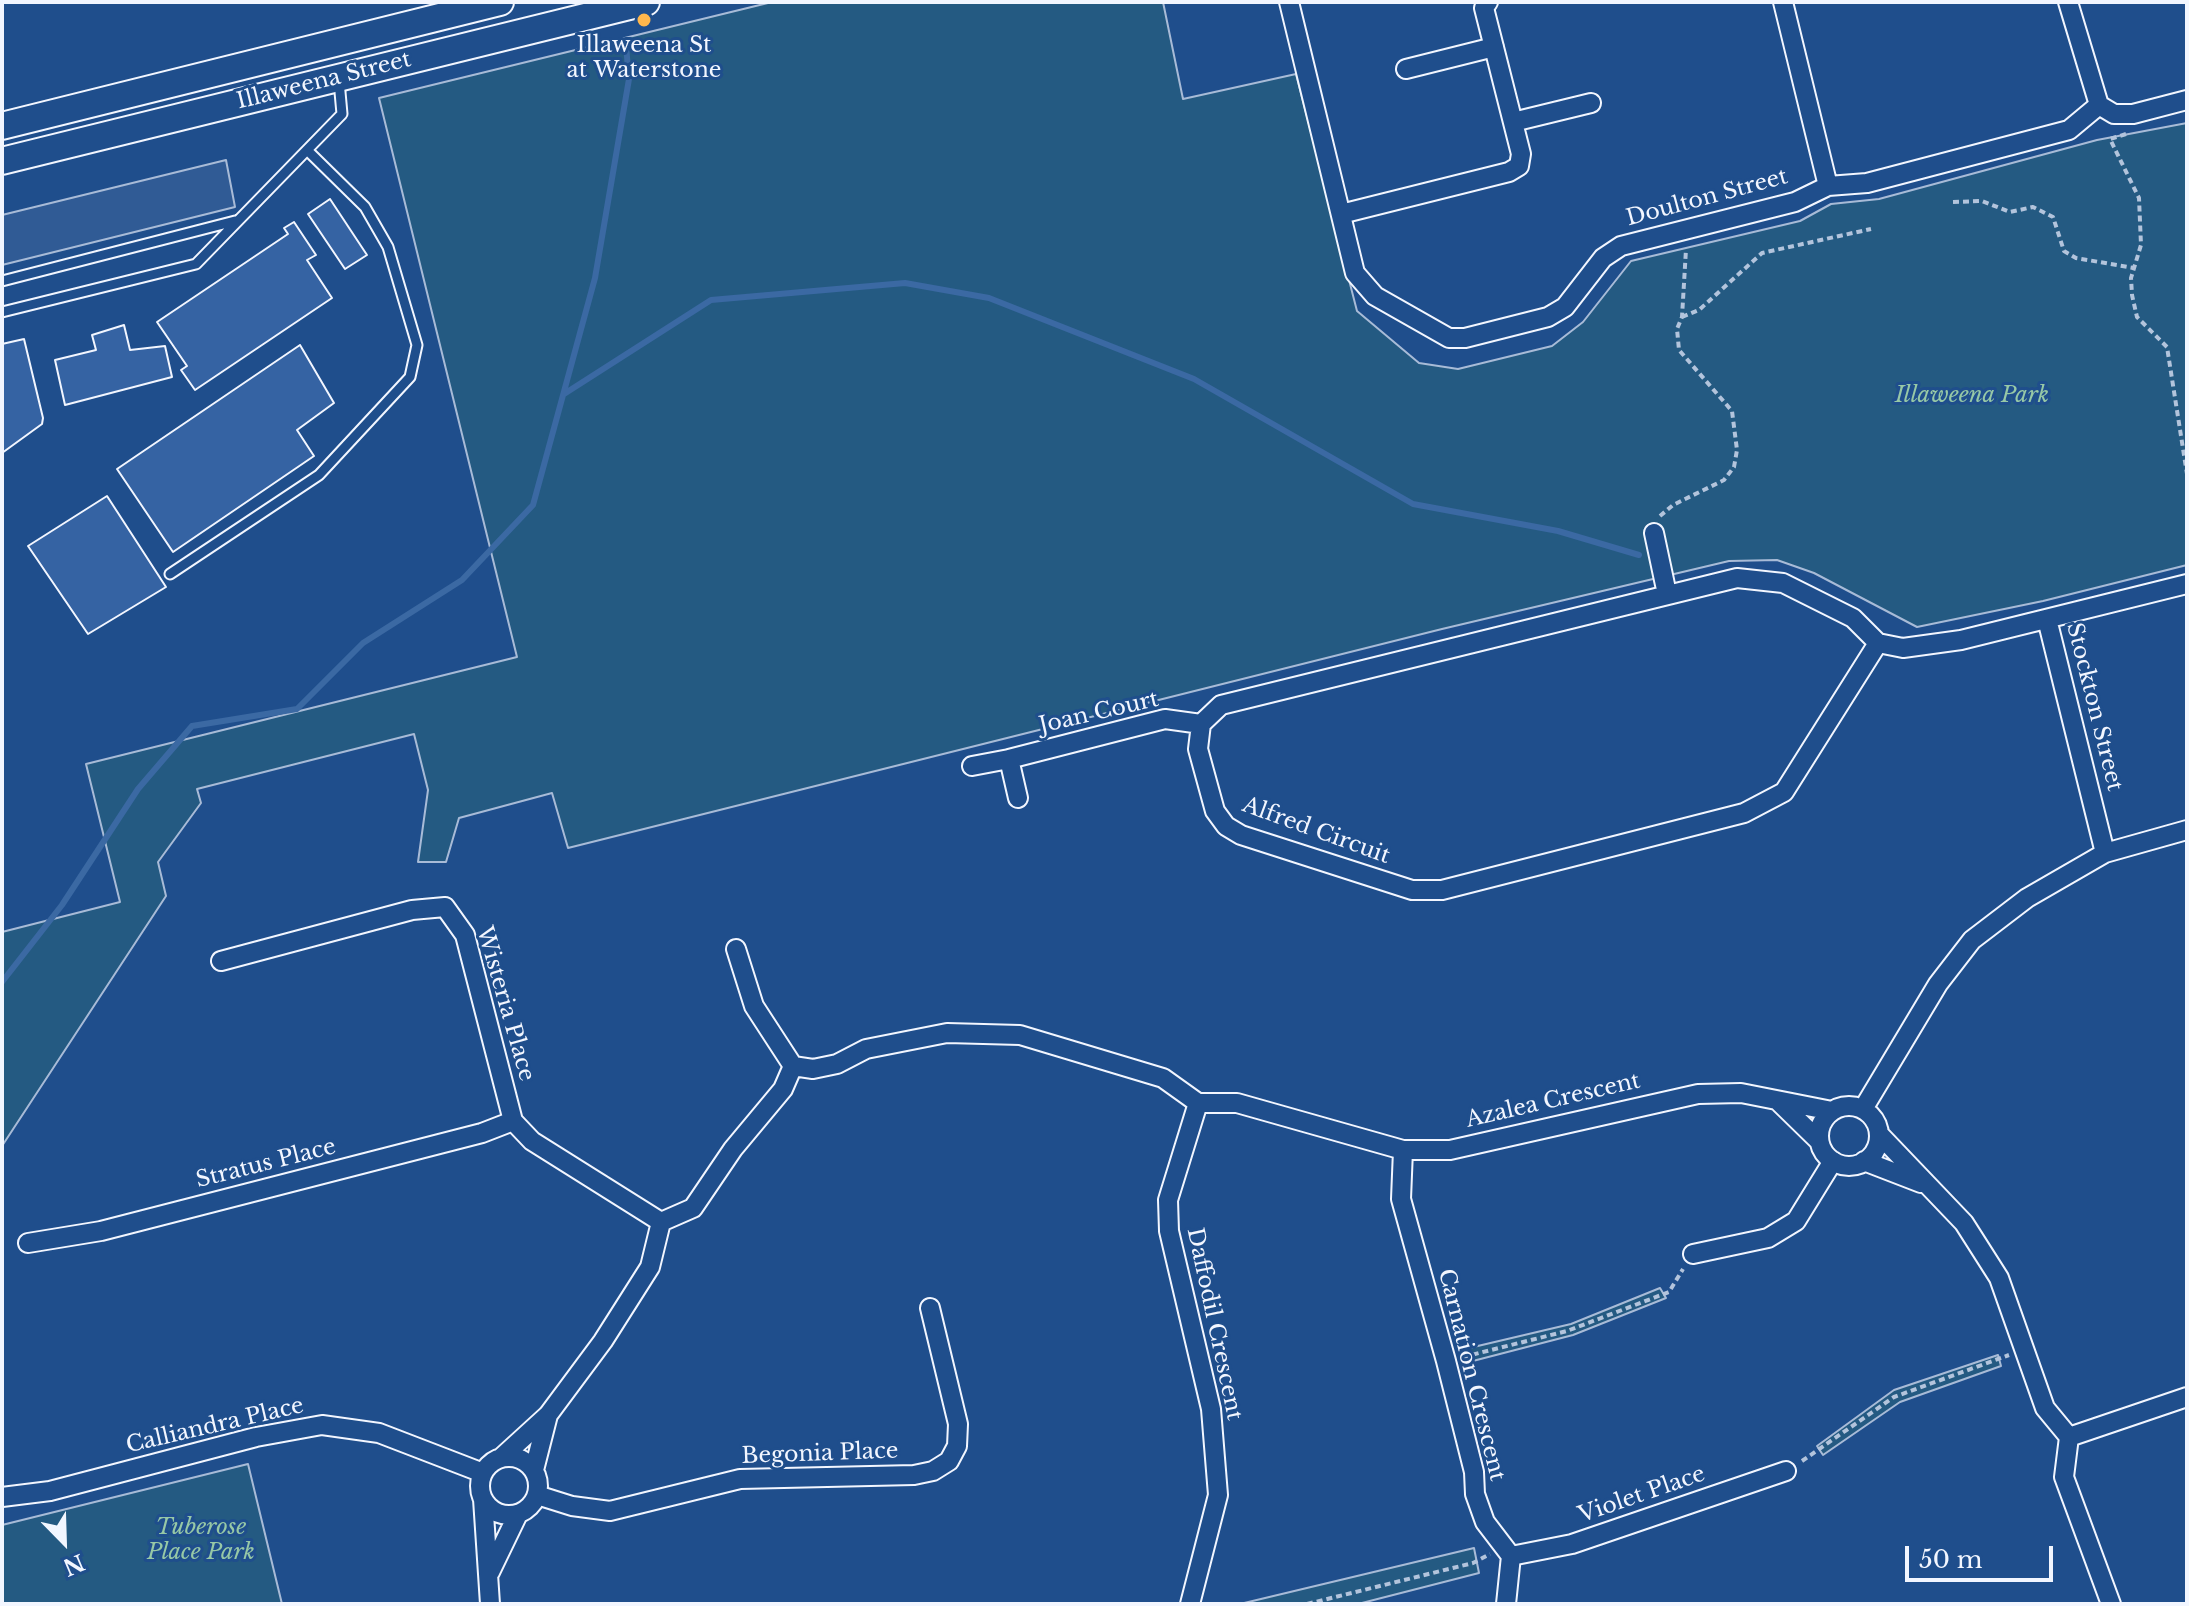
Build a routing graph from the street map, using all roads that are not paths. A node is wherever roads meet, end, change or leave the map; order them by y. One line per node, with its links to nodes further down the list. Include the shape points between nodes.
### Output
1 (497, 2): 7 (street); 9 (main road, Illaweena Street)
2 (646, 2): 7 (main road, Illaweena Street)
3 (1289, 2): 20 (street, Doulton Street)
4 (1488, 2): 8 (street, via 1484,8)
5 (1783, 2): 19 (street)
6 (2068, 2): 14 (street)
7 (506, 36): 11 (main road, Illaweena Street)
8 (1494, 47): 10 (street); 15 (street)
9 (312, 49): 11 (main road); 16 (main road, Illaweena Street)
10 (1406, 69)
11 (339, 77): 17 (lane, via 342,114); 18 (main road, Illaweena Street)
12 (2187, 100): 14 (street, via 2133,114 2114,114)
13 (1591, 103): 15 (street)
14 (2099, 105): 19 (street, Doulton Street, via 2069,130 1867,183)
15 (1513, 122): 20 (street, via 1521,154 1519,166 1509,172)
16 (2, 126)
17 (307, 150): 21 (lane); 25 (lane, via 365,207 388,247 417,345 410,377 319,475)
18 (2, 161)
19 (1828, 186): 20 (street, Doulton Street, via 1795,202 1621,246 1603,258 1565,307 1548,317 1465,338 1449,338 1363,286)
20 (1341, 214)
21 (239, 220): 22 (lane); 23 (lane, via 196,264)
22 (2, 281)
23 (2, 312)
24 (1654, 528): 27 (street)
25 (170, 574)
26 (2187, 584): 28 (street, Stockton Street)
27 (1667, 594): 29 (street, via 1737,578 1783,583 1853,618); 30 (street, via 1221,705)
28 (2047, 619): 29 (street, via 1961,640 1903,648); 35 (street, Stockton Street)
29 (1878, 643): 30 (street, Alfred Circuit, via 1784,792 1744,813 1442,890 1412,890 1226,826 1215,811 1198,749)
30 (1201, 724): 31 (street, Joan Court, via 1165,719)
31 (1009, 759): 32 (street, Joan Court); 33 (street)
32 (972, 766)
33 (1018, 798)
34 (2187, 830): 35 (street)
35 (2105, 853): 41 (street, via 2027,898 1972,940 1938,984)
36 (736, 949): 38 (street, via 754,1006)
37 (221, 961): 43 (street, Wisteria Place, via 412,910 445,907 465,935)
38 (793, 1066): 40 (street, via 837,1064 866,1049 947,1033 1020,1035 1163,1078); 50 (street, via 783,1089 693,1208)
39 (1778, 1101): 42 (street, Azalea Crescent); 45 (street); 46 (street, Azalea Crescent, via 1741,1093 1698,1094 1450,1150)
40 (1198, 1103): 46 (street, Azalea Crescent, via 1237,1103); 68 (street, Daffodil Crescent, via 1168,1200 1169,1231 1211,1409 1218,1495)
41 (1863, 1109): 42 (street, via 1847,1106); 44 (street)
42 (1832, 1111): 45 (street, via 1821,1124)
43 (513, 1121): 50 (street, via 532,1141); 51 (street, Stratus Place, via 101,1231)
44 (1879, 1134): 48 (street, via 1875,1150); 49 (street)
45 (1819, 1141): 47 (street)
46 (1403, 1150): 65 (street, Carnation Crescent, via 1401,1199 1474,1472 1475,1494 1485,1522)
47 (1833, 1161): 48 (street, via 1848,1166); 52 (street, via 1796,1221 1768,1238)
48 (1864, 1161): 49 (street)
49 (1923, 1184): 56 (street, via 1964,1223 1999,1278 2045,1408)
50 (661, 1222): 55 (street, via 650,1267)
51 (28, 1243)
52 (1693, 1254)
53 (930, 1308): 61 (street, Begonia Place, via 958,1424 957,1446 949,1461 933,1471 740,1479 610,1511)
54 (2187, 1397): 56 (street)
55 (548, 1415): 57 (street); 58 (street)
56 (2069, 1437): 70 (street, via 2064,1477)
57 (502, 1457): 58 (street, via 520,1459); 60 (street)
58 (534, 1470): 61 (street)
59 (1786, 1471): 65 (street, Violet Place, via 1572,1544)
60 (483, 1473): 62 (street, Calliandra Place, via 379,1433 322,1425 50,1491); 63 (street)
61 (537, 1495): 64 (street)
62 (2, 1497)
63 (483, 1499): 64 (street, via 501,1514); 66 (street)
64 (518, 1514): 66 (street)
65 (1507, 1551): 69 (street)
66 (489, 1575): 67 (street)
67 (490, 1604)
68 (1190, 1604)
69 (1506, 1604)
70 (2111, 1604)

